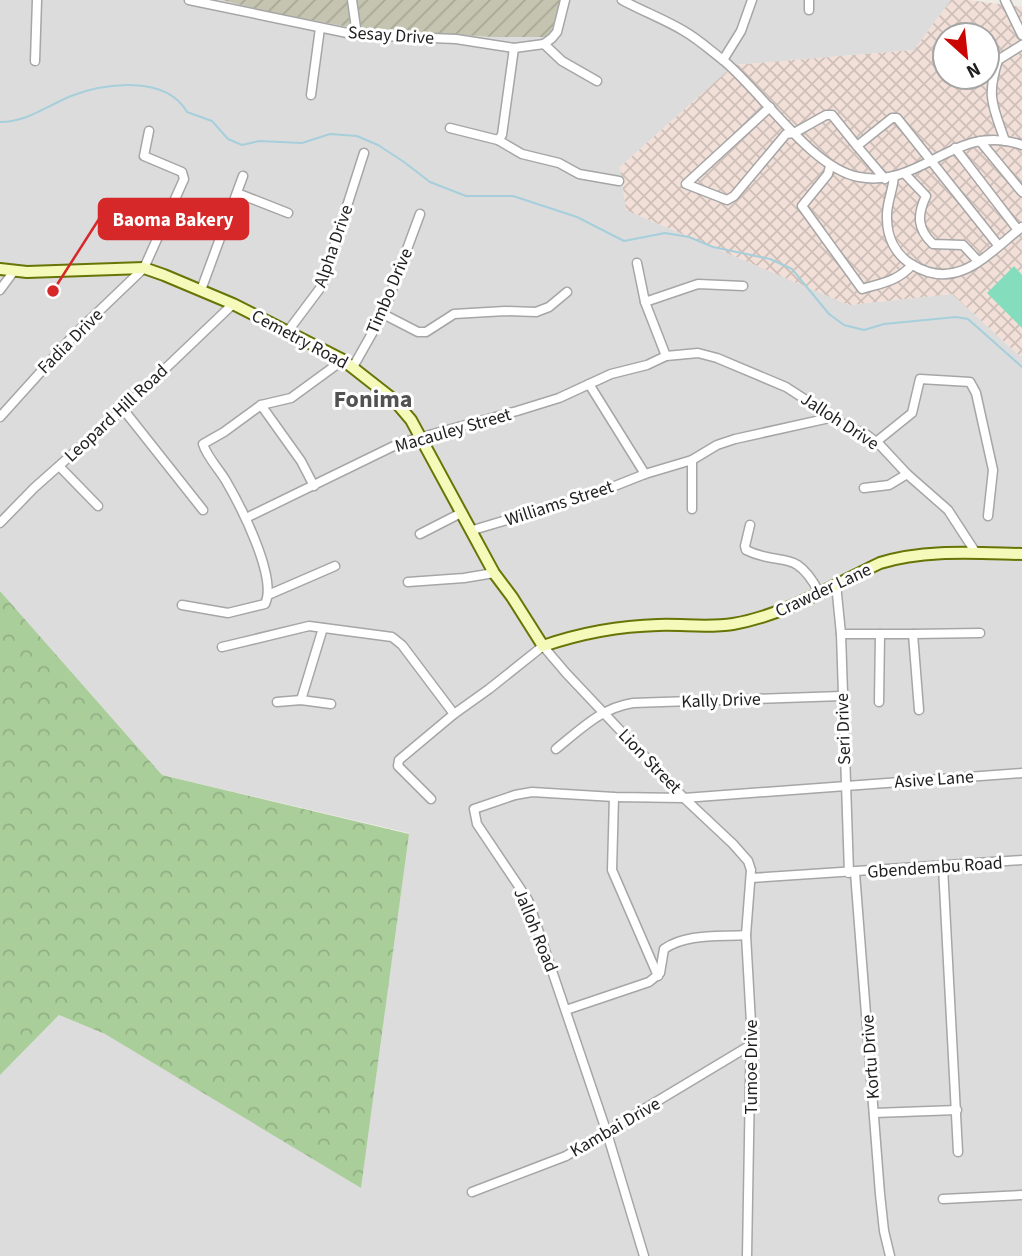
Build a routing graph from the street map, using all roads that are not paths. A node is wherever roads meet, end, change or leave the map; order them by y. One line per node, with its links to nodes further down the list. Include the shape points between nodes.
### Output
1 (37, 0): 17 (street)
2 (189, 0): 10 (street, Sesay Drive)
3 (352, 0): 11 (street)
4 (565, 0): 13 (street, via 557,32)
5 (622, 0): 16 (street, via 682,30)
6 (752, 0): 16 (street, via 741,31)
7 (809, 0): 9 (street)
8 (1005, 0): 12 (street)
9 (809, 10)
10 (320, 28): 11 (street, Sesay Drive); 19 (street)
11 (357, 35): 15 (street, Sesay Drive, via 456,39)
12 (1022, 35)
13 (544, 44): 15 (street, Sesay Drive); 18 (street, via 562,61)
14 (1022, 45): 26 (street, via 998,60 993,77 990,97)
15 (514, 48): 24 (street)
16 (723, 60): 20 (street)
17 (35, 61)
18 (597, 80)
19 (311, 95)
20 (770, 107): 23 (street); 23 (street, via 686,184 727,201 779,141)
21 (450, 128): 24 (street)
22 (149, 131): 47 (street, via 144,156 182,172 184,179)
23 (794, 133): 28 (street, via 832,116); 32 (street)
24 (498, 139): 37 (street, via 579,174)
25 (980, 141): 26 (street); 29 (street); 38 (street)
26 (1005, 141): 27 (street)
27 (1022, 145)
28 (857, 146): 31 (street, via 897,118); 36 (street)
29 (955, 148): 31 (street); 42 (street)
30 (364, 153): 57 (street, Alpha Drive, via 321,287)
31 (932, 160): 33 (street); 43 (street)
32 (830, 166): 36 (street, via 858,177); 46 (street, via 802,206 862,289 893,281)
33 (905, 174): 35 (street); 44 (street, via 926,196 920,230 933,244 963,245)
34 (243, 176): 39 (street)
35 (894, 176): 36 (street); 46 (street, via 886,216 888,235)
36 (885, 179)
37 (620, 181)
38 (1022, 192)
39 (237, 193): 40 (street); 52 (street)
40 (288, 214)
41 (419, 214): 56 (street, Timbo Drive)
42 (1020, 228): 43 (street)
43 (998, 245): 44 (street)
44 (978, 261): 46 (street, via 940,276)
45 (637, 263): 54 (street)
46 (912, 265)
47 (144, 268): 49 (street, Cemetry Road); 52 (street, Cemetry Road); 63 (street, Fadia Drive, via 73,336)
48 (0, 269): 49 (street, Cemetry Road)
49 (13, 271): 51 (street)
50 (743, 286): 54 (street, via 698,284)
51 (0, 290)
52 (201, 290): 55 (street, Cemetry Road)
53 (567, 292): 56 (street, via 536,312 454,314 426,332)
54 (645, 302): 58 (street)
55 (233, 304): 57 (street, Cemetry Road); 62 (street, Leopard Hill Road)
56 (383, 314): 59 (street, Timbo Drive)
57 (288, 331): 59 (street, Cemetry Road)
58 (666, 356): 60 (street, Macauley Street); 64 (street, Jalloh Drive, via 698,353 717,358 786,387)
59 (348, 363): 61 (street, via 291,398); 65 (street, Cemetry Road, via 394,400)
60 (589, 384): 65 (street, Macauley Street, via 488,421); 69 (street)
61 (261, 405): 71 (street); 78 (street, via 203,444)
62 (123, 410): 68 (street, Leopard Hill Road); 75 (street)
63 (0, 417)
64 (834, 417): 66 (street, Jalloh Drive); 67 (street, Williams Street, via 717,444)
65 (421, 436): 71 (street, Macauley Street); 76 (street, Cemetry Road)
66 (876, 442): 70 (street, Jalloh Drive); 77 (street, via 912,413 920,379 970,383 993,470)
67 (692, 460): 69 (street, Williams Street); 74 (street)
68 (59, 466): 73 (street); 79 (street, Leopard Hill Road)
69 (645, 474): 81 (street, Williams Street)
70 (907, 474): 72 (street, via 889,485); 83 (street, Jalloh Drive, via 948,510)
71 (314, 486): 78 (street, Macauley Street)
72 (864, 488)
73 (98, 506)
74 (692, 509)
75 (202, 510)
76 (461, 513): 81 (street, Cemetry Road); 82 (street)
77 (988, 516)
78 (246, 518): 90 (street)
79 (0, 523)
80 (750, 524): 89 (street, via 746,550 800,566)
81 (473, 530): 86 (street, Cemetry Road)
82 (420, 534)
83 (976, 553): 84 (street, Crawder Lane); 88 (street, Crawder Lane, via 897,558)
84 (1022, 554)
85 (335, 566): 90 (street)
86 (494, 573): 87 (street); 97 (street, Cemetry Road)
87 (408, 582)
88 (836, 584): 89 (street, Crawder Lane); 94 (street, Seri Drive)
89 (819, 592): 97 (street, Crawder Lane, via 774,614 730,625 626,627)
90 (268, 595): 91 (street, via 265,604 228,613)
91 (182, 605)
92 (323, 628): 98 (street, via 309,626); 100 (street); 106 (street, via 392,637)
93 (980, 633): 96 (street)
94 (841, 634): 95 (street); 99 (street, Seri Drive)
95 (880, 634): 96 (street); 102 (street)
96 (913, 634): 104 (street)
97 (543, 646): 105 (street, Lion Street); 106 (street)
98 (222, 647)
99 (842, 696): 105 (street, Kally Drive, via 633,703); 109 (street, Seri Drive)
100 (301, 699): 101 (street); 103 (street)
101 (277, 702)
102 (879, 702)
103 (331, 704)
104 (919, 710)
105 (603, 712): 107 (street); 111 (street, Lion Street)
106 (454, 713): 112 (street, via 399,760 398,766)
107 (556, 749)
108 (1022, 773): 109 (street, Asive Lane)
109 (845, 785): 111 (street, Jalloh Road); 115 (street, Seri Drive)
110 (614, 797): 111 (street, Jalloh Road); 118 (street, via 612,870); 119 (street, Jalloh Road, via 523,793 474,809 477,824 528,900)
111 (684, 798): 116 (street, Lion Street, via 738,849 748,861)
112 (431, 799)
113 (1022, 860): 114 (street, Gbendembu Road)
114 (943, 867): 115 (street, Gbendembu Road); 121 (street)
115 (852, 873): 116 (street, Gbendembu Road); 122 (street, Kortu Drive)
116 (751, 878): 117 (street, Tumoe Drive)
117 (746, 935): 118 (street, via 673,943 664,949); 120 (street, Tumoe Drive, via 751,990)
118 (658, 976): 119 (street)
119 (566, 1010): 123 (street, Jalloh Road)
120 (749, 1046): 123 (street, Kambai Drive); 129 (street, Tumoe Drive)
121 (957, 1110): 122 (street); 124 (street)
122 (874, 1113): 130 (street, Kortu Drive)
123 (607, 1133): 125 (street, Kambai Drive, via 566,1156); 128 (street, Jalloh Road)
124 (958, 1152)
125 (472, 1192)
126 (1022, 1195): 127 (street)
127 (943, 1199)
128 (644, 1256)
129 (747, 1256)
130 (890, 1256)

